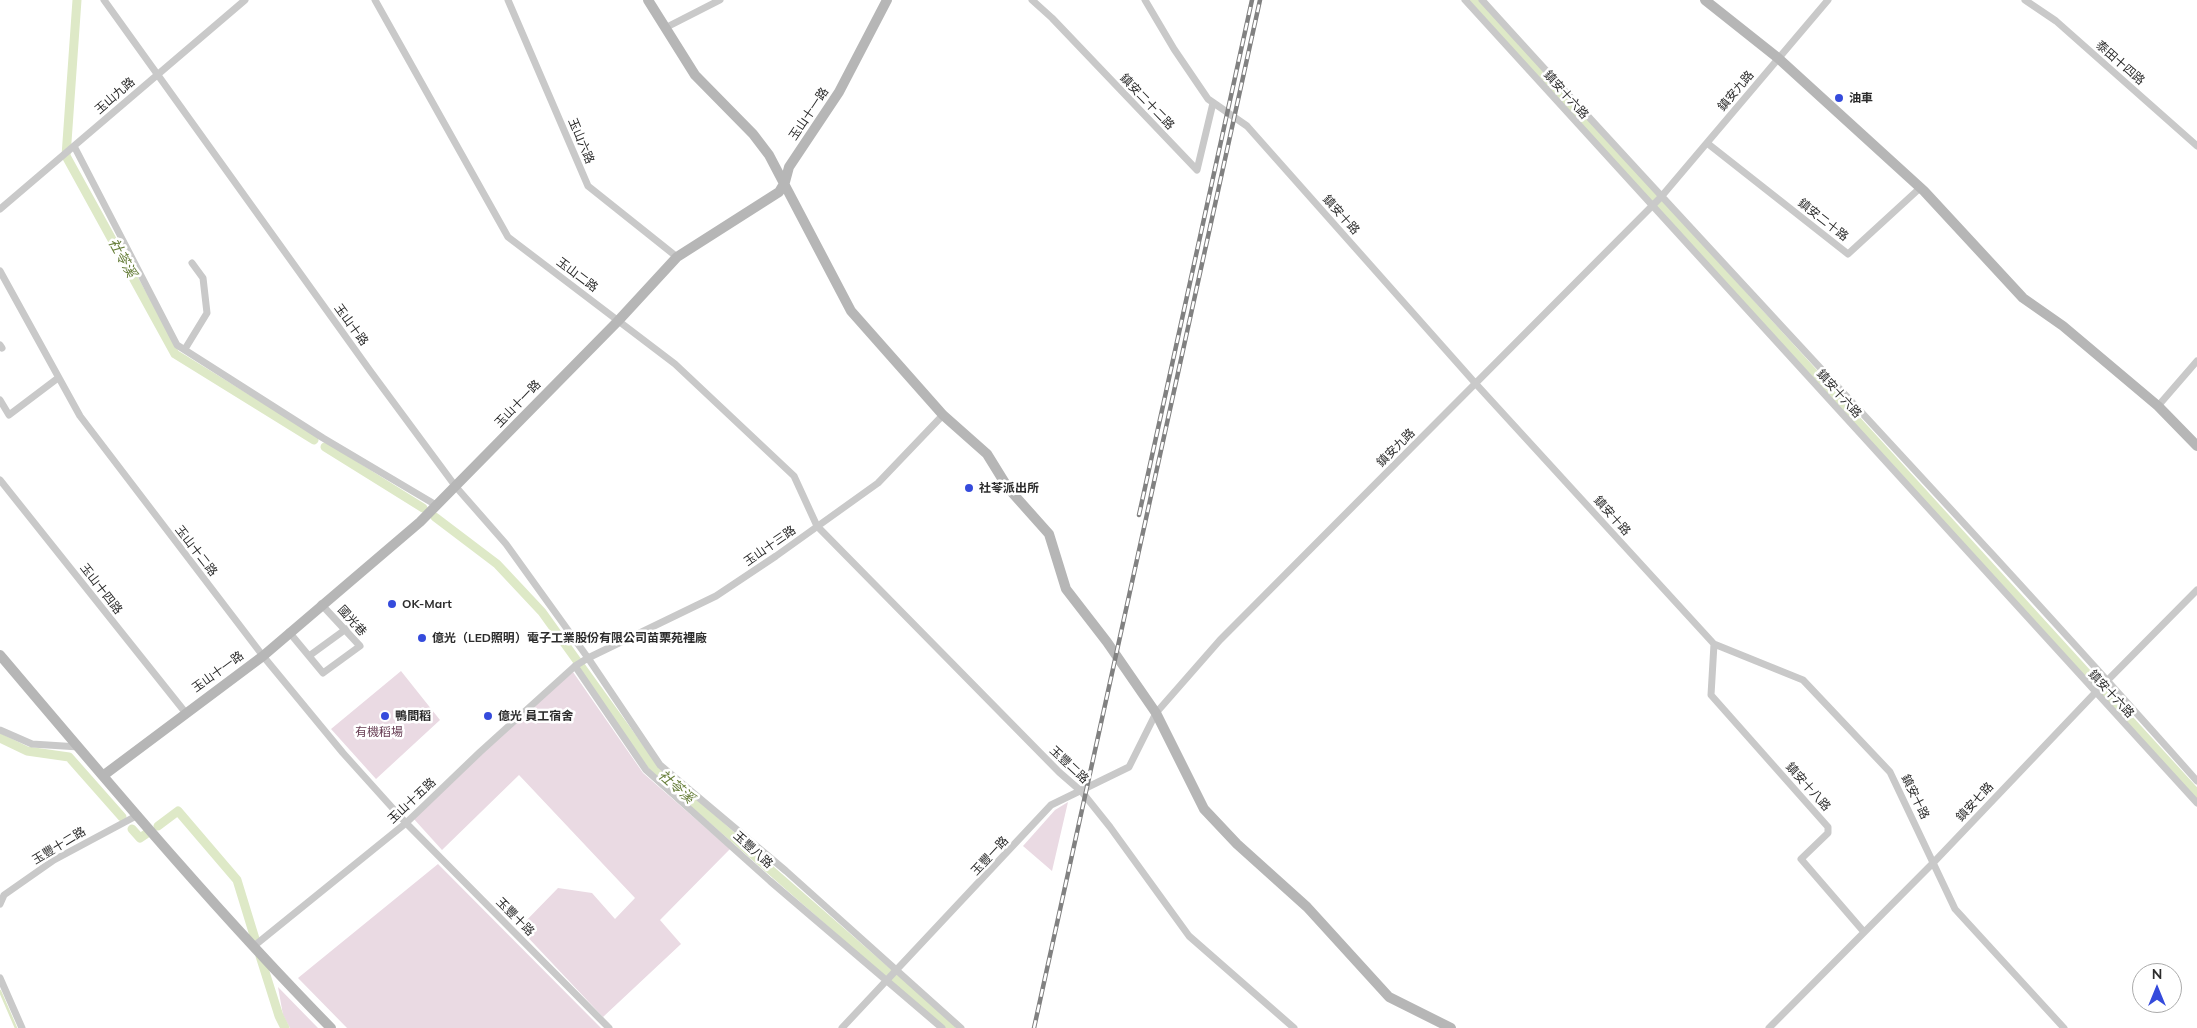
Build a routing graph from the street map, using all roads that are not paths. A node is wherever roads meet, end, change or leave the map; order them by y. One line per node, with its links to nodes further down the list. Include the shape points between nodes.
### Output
1 (104, 0): 17 (street, 玉山十路)
2 (245, 0): 17 (street, 玉山九路)
3 (375, 0): 30 (street, 玉山二路, via 508,237)
4 (508, 0): 27 (street, 玉山六路, via 588,186)
5 (648, 0): 15 (street)
6 (720, 0): 15 (street)
7 (887, 0): 22 (street, 玉山十一路, via 839,92 789,167)
8 (1032, 0): 18 (street, 鎮安二十二路, via 1197,170)
9 (1145, 0): 18 (street, 鎮安十路, via 1208,99)
10 (1465, 0): 25 (street, 鎮安十六路)
11 (1482, 0): 24 (street)
12 (1705, 0): 16 (street)
13 (1828, 0): 16 (street, 鎮安九路)
14 (2025, 0): 21 (street, 泰田十四路, via 2056,22)
15 (665, 28): 22 (street, via 695,75 754,134)
16 (1778, 58): 19 (street, 鎮安九路); 23 (street)
17 (157, 75): 20 (street, 玉山九路); 40 (street, 玉山十路)
18 (1214, 103): 34 (street, 鎮安十路, via 1247,126)
19 (1707, 142): 23 (street, 鎮安二十路, via 1848,254); 24 (street, 鎮安九路)
20 (74, 146): 26 (street, 玉山九路); 31 (street, via 177,345)
21 (2197, 146)
22 (785, 182): 27 (street, 玉山十一路, via 779,192); 37 (street, via 851,311)
23 (1920, 188): 36 (street, via 2023,298 2064,326)
24 (1661, 197): 25 (street, 鎮安九路); 53 (street)
25 (1654, 204): 34 (street, 鎮安九路); 54 (street, 鎮安十六路)
26 (0, 209)
27 (677, 257): 30 (street, 玉山十一路)
28 (192, 263): 31 (street, via 203,278 207,313)
29 (0, 271): 33 (street, 玉山十二路)
30 (618, 320): 40 (street, 玉山十一路); 42 (street, 玉山二路, via 675,364 794,476)
31 (185, 350): 41 (street)
32 (2196, 364): 36 (street)
33 (58, 378): 35 (street, via 9,416); 49 (street, 玉山十二路, via 80,416)
34 (1476, 384): 47 (street, 鎮安十路); 56 (street, 鎮安九路, via 1220,640)
35 (0, 400)
36 (2158, 406): 38 (street)
37 (943, 415): 42 (street, 玉山十三路, via 878,483); 56 (street, via 987,454 1008,488 1049,534 1066,589)
38 (2197, 446)
39 (0, 480): 55 (street, 玉山十四路)
40 (456, 487): 41 (street, 玉山十一路); 51 (street, 玉山十路, via 506,544)
41 (436, 505): 44 (street, 玉山十一路)
42 (817, 526): 51 (street, 玉山十三路, via 716,596); 61 (street, 玉豐二路, via 1058,772)
43 (2197, 590): 53 (street, 鎮安七路)
44 (321, 604): 45 (street, 國光巷); 46 (street, 玉山十一路)
45 (346, 629): 50 (street); 50 (street, 國光巷, via 360,646 323,673)
46 (289, 632): 49 (street, 玉山十一路); 50 (street, 國光巷)
47 (1714, 644): 65 (street, 鎮安十路, via 1803,680 1890,772); 67 (street, 鎮安十八路, via 1711,695 1828,827 1828,833 1801,859)
48 (0, 655): 58 (street)
49 (263, 656): 55 (street, 玉山十一路); 64 (street, 玉山十二路)
50 (309, 656)
51 (587, 659): 52 (street, 玉山十三路); 69 (street, 玉山十路, via 660,765 786,871)
52 (577, 666): 64 (street, 玉山十五路); 69 (street, 玉豐八路, via 646,770 770,881)
53 (2107, 680): 54 (street, 鎮安七路); 60 (street)
54 (2095, 693): 62 (street, 鎮安十六路); 65 (street, 鎮安七路)
55 (185, 712): 59 (street, 玉山十一路)
56 (1156, 713): 61 (street, 玉豐一路, via 1129,768); 78 (street, via 1204,809 1237,844 1307,907 1389,997)
57 (0, 730): 58 (street, via 32,744)
58 (79, 748): 59 (street)
59 (104, 775): 63 (street)
60 (2197, 781)
61 (1082, 792): 69 (street, 玉豐一路, via 1051,805); 77 (street, 玉豐二路, via 1189,936)
62 (2197, 803)
63 (138, 815): 66 (street, 玉豐十二路, via 54,860 4,895); 68 (street)
64 (406, 823): 68 (street, 玉山十五路); 73 (street, 玉豐十路)
65 (1934, 862): 67 (street, 鎮安七路); 80 (street, 鎮安十路, via 1955,909)
66 (0, 904)
67 (1864, 932): 79 (street, 鎮安七路)
68 (254, 946): 72 (street)
69 (892, 975): 74 (street, 玉豐一路); 75 (street, 玉豐八路); 76 (street)
70 (0, 978): 71 (street)
71 (22, 1028)
72 (331, 1028)
73 (608, 1028)
74 (842, 1028)
75 (942, 1028)
76 (962, 1028)
77 (1294, 1028)
78 (1451, 1028)
79 (1769, 1028)
80 (2064, 1028)

